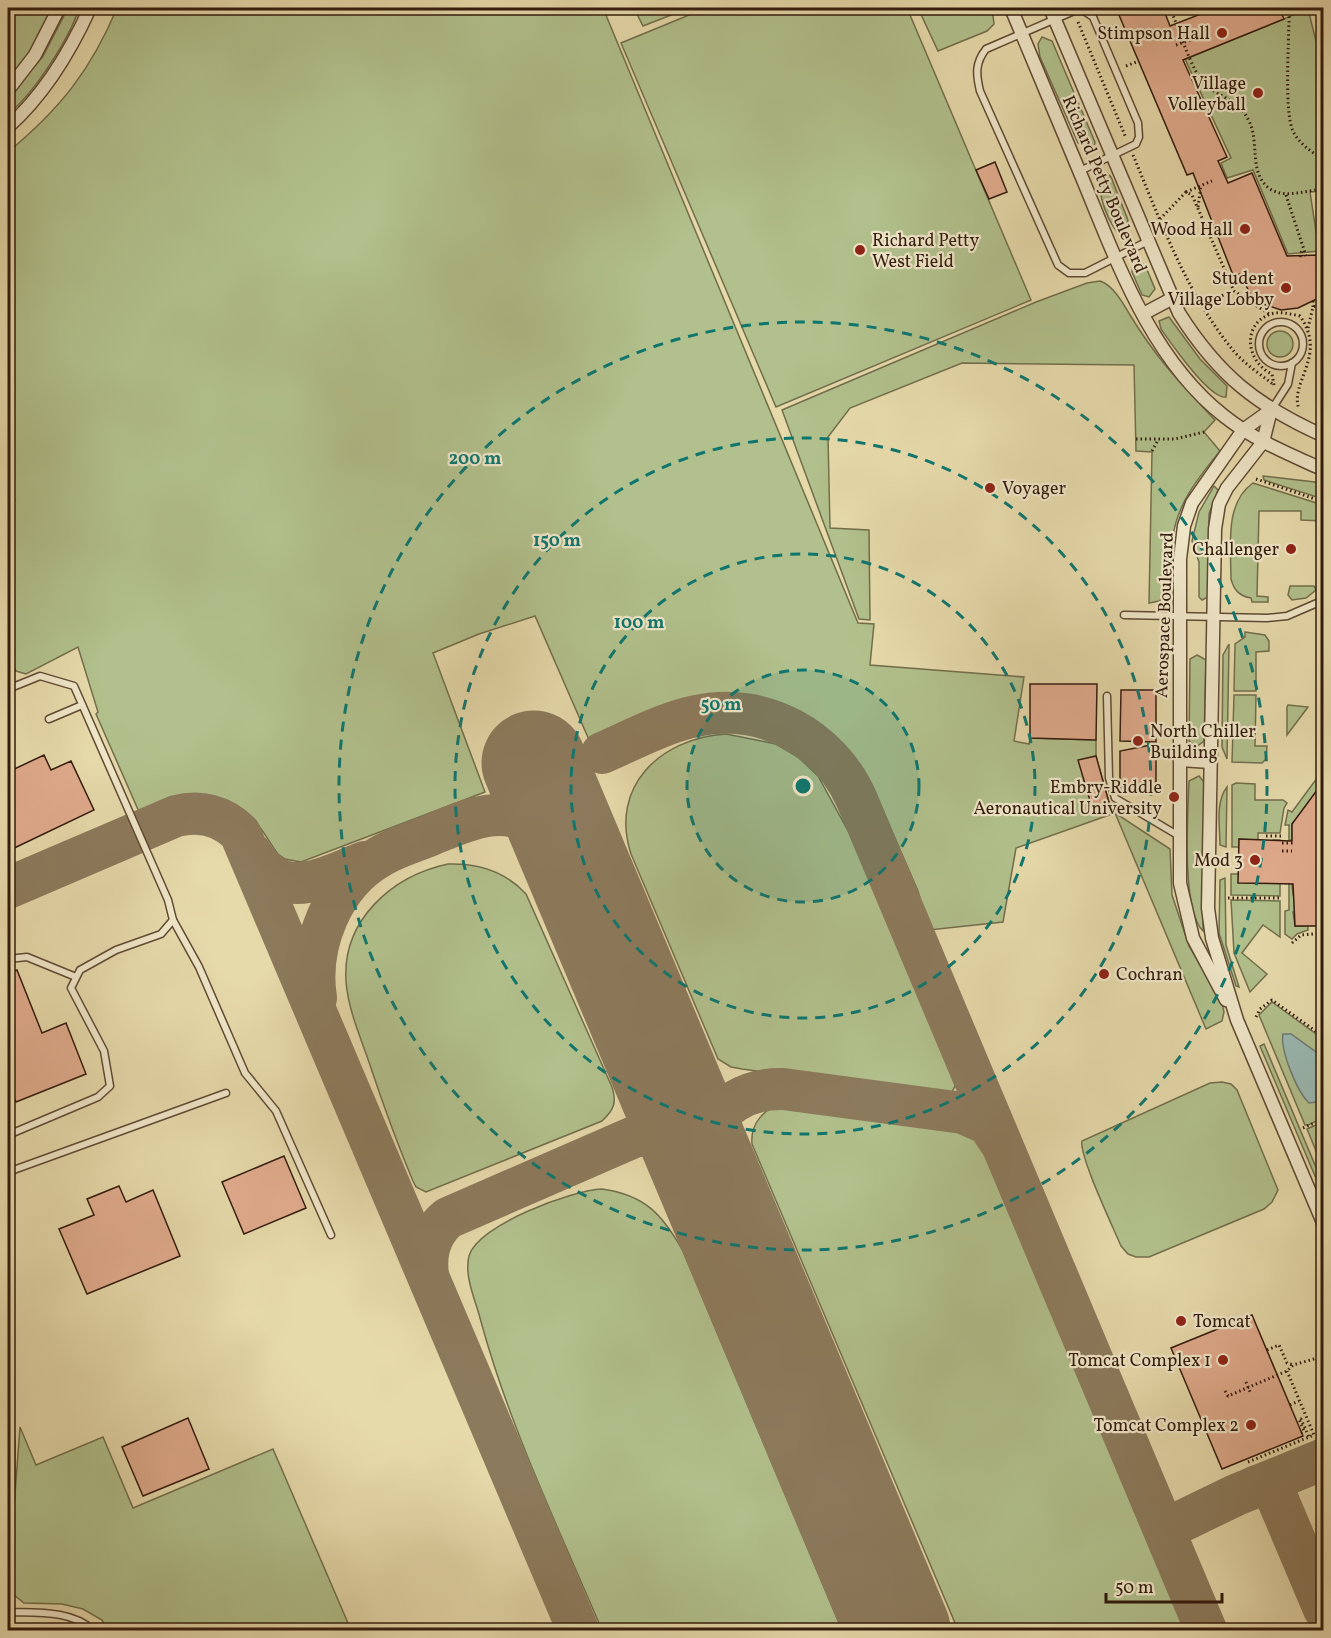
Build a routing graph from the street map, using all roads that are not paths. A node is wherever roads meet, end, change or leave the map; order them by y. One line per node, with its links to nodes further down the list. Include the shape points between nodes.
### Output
1 (59, 8): 6 (street, via 35,55)
2 (90, 8): 7 (street, via 51,80)
3 (1011, 8): 5 (street, Richard Petty Boulevard)
4 (1052, 13): 5 (lane); 8 (street, Richard Petty Boulevard); 8 (lane, via 1074,10 1093,17 1138,123 1136,144)
5 (1022, 33): 9 (street, Richard Petty Boulevard); 11 (lane, via 986,49 978,60 980,91 1058,265 1069,273 1085,273)
6 (8, 90)
7 (8, 127)
8 (1113, 156): 9 (lane); 10 (street, Richard Petty Boulevard)
9 (1079, 171): 11 (street, Richard Petty Boulevard)
10 (1149, 241): 11 (lane); 12 (street, Richard Petty Boulevard)
11 (1116, 258): 13 (street, Richard Petty Boulevard)
12 (1173, 298): 13 (street); 15 (street, Richard Petty Boulevard, via 1202,349 1223,372)
13 (1143, 314): 16 (street, Richard Petty Boulevard, via 1179,370 1211,405)
14 (1292, 363): 14 (lane, via 1302,352 1298,331 1286,323 1271,325 1261,334 1262,354 1272,364); 15 (lane, Aerospace Boulevard, via 1288,384)
15 (1271, 410): 16 (street, Aerospace Boulevard); 17 (street, Richard Petty Boulevard); 18 (street, Aerospace Boulevard)
16 (1243, 430): 18 (street, Richard Petty Boulevard); 22 (street, Aerospace Boulevard, via 1192,503 1184,526)
17 (1323, 436)
18 (1263, 442): 19 (street, Richard Petty Boulevard); 23 (street, Aerospace Boulevard, via 1219,504)
19 (1323, 470)
20 (1323, 600): 23 (lane, via 1287,616)
21 (1124, 615): 22 (lane)
22 (1179, 617): 23 (lane); 29 (street, Aerospace Boulevard)
23 (1213, 618): 30 (street, Aerospace Boulevard)
24 (8, 681): 25 (lane)
25 (9, 689): 27 (lane, via 40,676 74,686)
26 (1107, 696): 31 (lane, via 1109,778 1115,798)
27 (82, 705): 28 (lane); 32 (lane, via 168,900)
28 (49, 719)
29 (1180, 760): 30 (street); 31 (street, Aerospace Boulevard)
30 (1210, 762): 35 (street, Aerospace Boulevard, via 1208,908 1212,938)
31 (1179, 836): 35 (street, Aerospace Boulevard, via 1180,883 1193,938)
32 (173, 920): 34 (lane, via 161,934 116,950 80,969); 40 (lane, via 199,967 245,1073 276,1111)
33 (8, 959): 34 (lane, via 27,957)
34 (76, 977): 37 (lane, via 70,987 104,1051 110,1086 99,1097)
35 (1237, 1020): 39 (street, Aerospace Boulevard)
36 (226, 1093): 38 (lane)
37 (8, 1136)
38 (8, 1172)
39 (1323, 1225)
40 (331, 1235)
41 (8, 1440): 42 (street)
42 (8, 1468): 43 (street)
43 (8, 1485)
44 (8, 1612): 45 (lane, via 82,1620)
45 (93, 1630)

